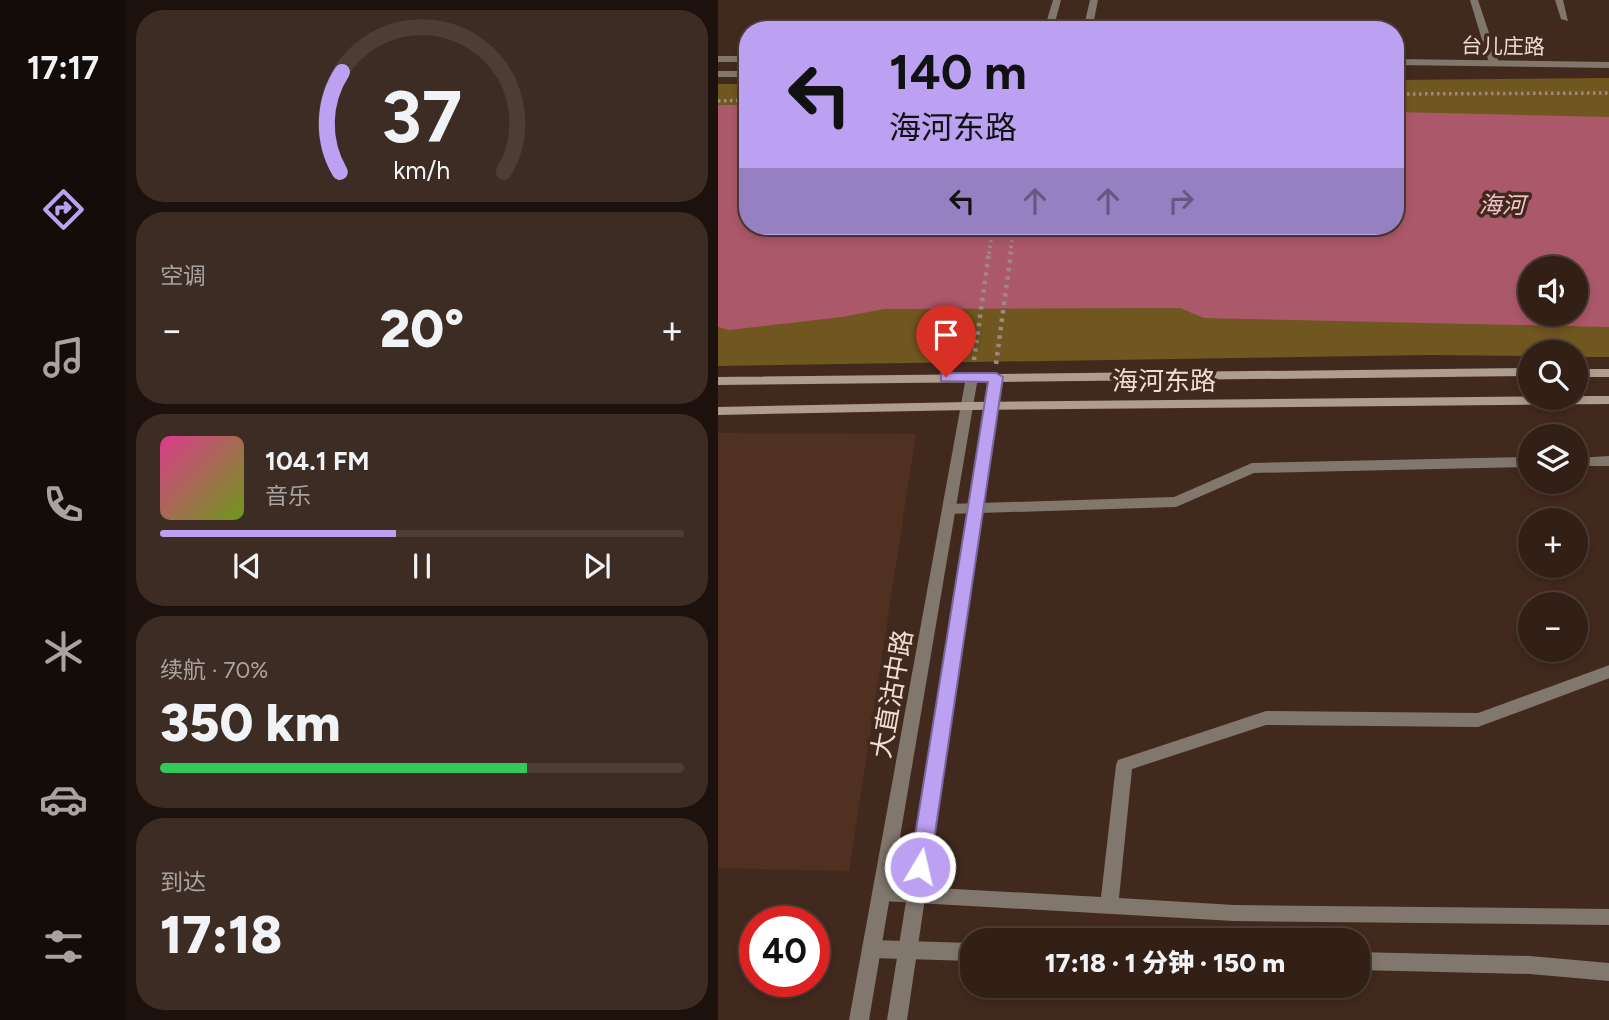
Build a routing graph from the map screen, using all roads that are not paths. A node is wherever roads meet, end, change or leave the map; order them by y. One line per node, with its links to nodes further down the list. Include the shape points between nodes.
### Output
1 (1057, 0): 6 (street)
2 (1094, 0): 7 (street)
3 (1474, 0): 11 (street)
4 (1559, 0): 5 (street)
5 (1565, 19)
6 (1051, 21)
7 (1089, 21)
8 (718, 59): 9 (street)
9 (739, 59)
10 (1404, 62): 11 (street, 台儿庄路)
11 (1494, 63): 12 (street, 台儿庄路)
12 (1609, 65)
13 (718, 74): 14 (street)
14 (739, 74)
15 (1518, 372): 19 (main road, 海河东路)
16 (1588, 373): 17 (main road)
17 (1609, 373)
18 (972, 377): 19 (main road, 海河东路); 20 (main road, 海河东路); 22 (street, 大直沽中路)
19 (996, 377): 23 (street, 大直沽中路)
20 (718, 381)
21 (1609, 400): 23 (main road, 海河东路)
22 (968, 406): 23 (main road, 海河东路); 24 (main road, 海河东路); 29 (street, 大直沽中路)
23 (991, 406): 28 (street, 大直沽中路)
24 (718, 411)
25 (1609, 461): 26 (street)
26 (1588, 462)
27 (1518, 463): 28 (street, via 1252,468 1176,502)
28 (976, 508): 29 (street); 32 (street, 大直沽中路)
29 (949, 509): 31 (street, 大直沽中路)
30 (1609, 671): 33 (street, via 1478,720 1266,718 1124,765)
31 (882, 893): 32 (street); 35 (street, 大直沽中路)
32 (916, 895): 33 (street); 36 (street, 大直沽中路)
33 (1109, 906): 34 (street, via 1234,913)
34 (1609, 916)
35 (872, 949): 36 (street); 40 (street, 大直沽中路)
36 (908, 950): 37 (street); 41 (street, 大直沽中路)
37 (960, 952)
38 (1370, 961): 39 (street)
39 (1609, 972)
40 (859, 1020)
41 (897, 1020)

